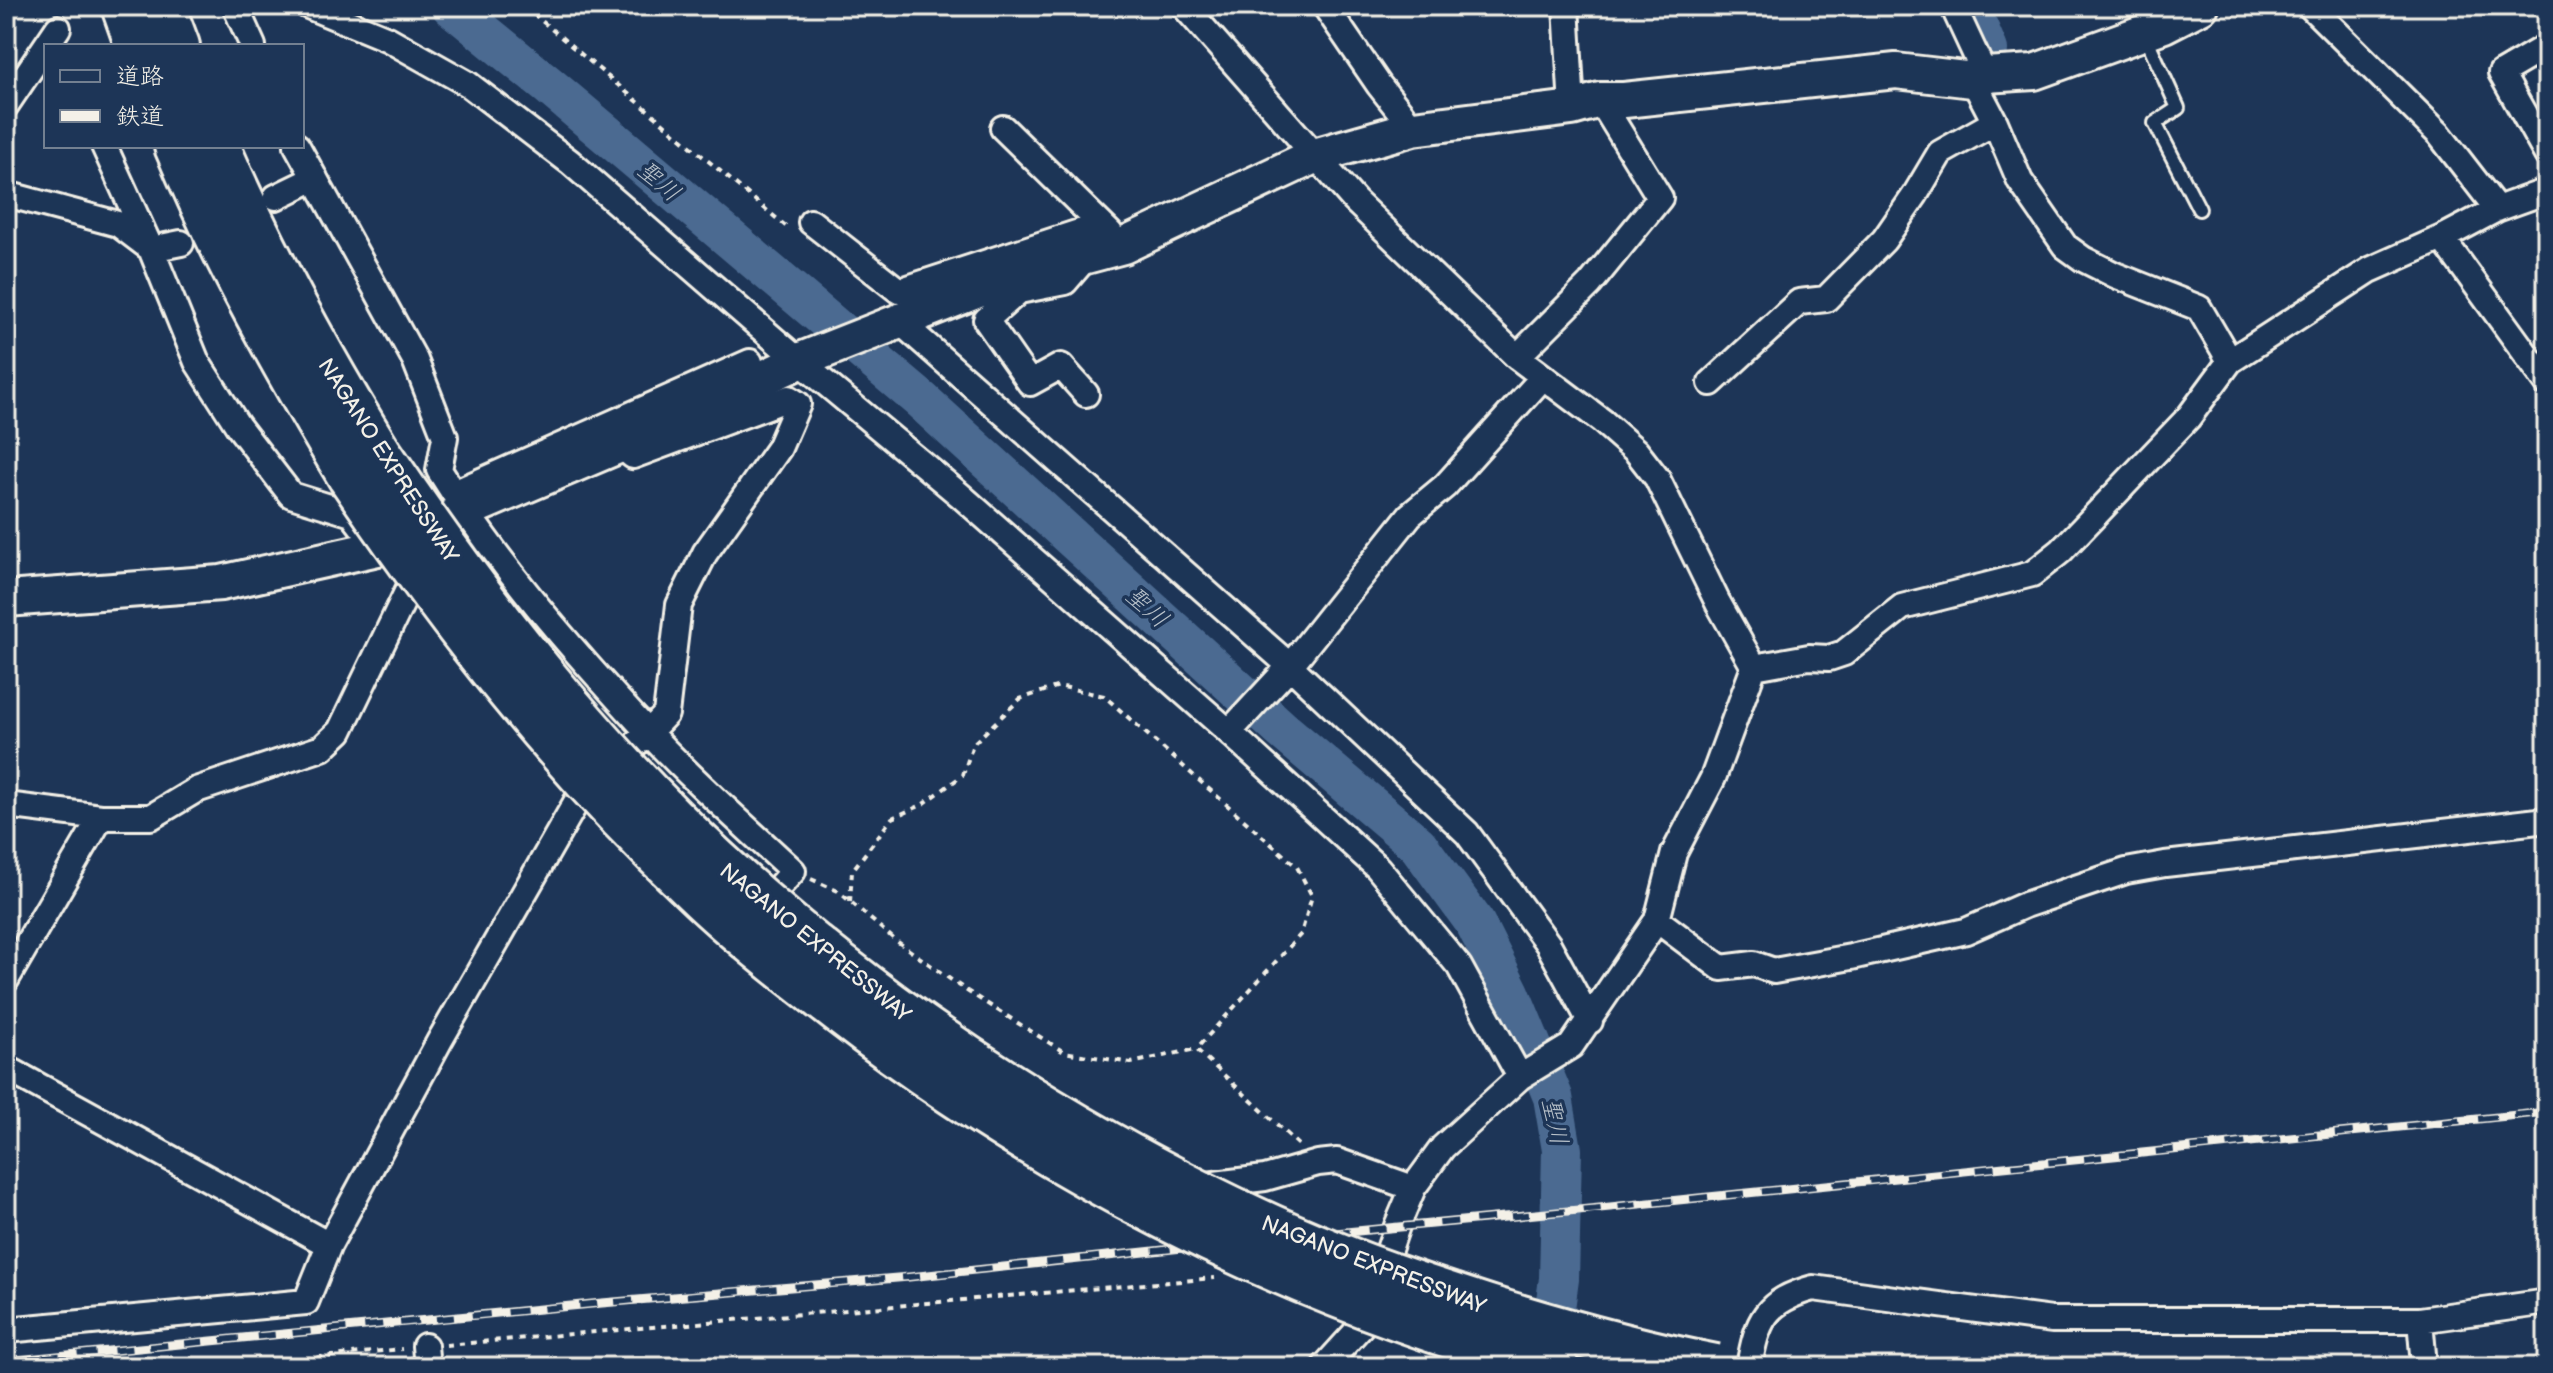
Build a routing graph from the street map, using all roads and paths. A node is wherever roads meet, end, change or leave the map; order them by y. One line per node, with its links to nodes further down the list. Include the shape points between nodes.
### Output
1 (124, 6): 15 (highway)
2 (162, 6): 16 (highway)
3 (235, 6): 17 (street)
4 (308, 6): 45 (street, via 388,39 468,84 570,162)
5 (524, 6): 38 (path)
6 (1184, 6): 31 (street)
7 (1566, 6): 21 (street)
8 (1953, 6): 20 (street)
9 (2201, 6): 13 (street)
10 (2310, 6): 37 (street, via 2439,134)
11 (1336, 10): 25 (street, via 1379,85)
12 (58, 27): 14 (street)
13 (2143, 32): 20 (street, via 2034,72); 36 (lane, via 2178,108 2155,123)
14 (47, 44)
15 (137, 44)
16 (176, 44)
17 (252, 44)
18 (2547, 46): 30 (street, via 2501,73)
19 (44, 48): 22 (street)
20 (1979, 78): 21 (street, via 1896,71); 23 (street)
21 (1586, 104): 25 (street); 44 (street, via 1660,198 1590,284)
22 (6, 105)
23 (1995, 122): 46 (street, via 2020,181 2065,246 2115,275 2199,308); 49 (street, via 1940,153 1884,240 1826,299 1799,302)
24 (1003, 128): 40 (street)
25 (1413, 128): 31 (street)
26 (105, 148): 42 (street)
27 (178, 148): 53 (highway, NAGANO EXPRESSWAY, via 278,353)
28 (218, 148): 53 (highway, NAGANO EXPRESSWAY, via 278,277 343,395)
29 (298, 148): 32 (street)
30 (2547, 155)
31 (1314, 156): 40 (street); 44 (street)
32 (315, 178): 35 (street); 54 (street, via 415,360 445,437 439,470)
33 (2547, 191): 37 (street)
34 (6, 194): 42 (street, via 118,224)
35 (276, 197)
36 (2199, 209)
37 (2497, 209): 39 (street)
38 (801, 226): 40 (street, via 899,291)
39 (2442, 238): 46 (street, via 2370,270); 50 (street)
40 (1105, 242): 43 (street); 51 (street, via 1065,282 1019,291 986,320 1030,383 1061,366)
41 (181, 243): 42 (street)
42 (151, 249): 55 (street, via 197,362 238,426 291,495 352,514)
43 (890, 323): 45 (street); 58 (street)
44 (1517, 357): 48 (street)
45 (802, 360): 52 (street); 61 (street)
46 (2230, 361): 59 (street, via 2188,418 2061,551 2032,574 1902,607 1844,653)
47 (750, 362): 52 (street)
48 (1543, 377): 58 (street, via 1445,486 1410,515); 59 (street, via 1636,451 1657,478)
49 (1711, 383)
50 (2547, 383)
51 (1086, 394)
52 (618, 433): 54 (street); 60 (street, via 633,456 789,398 798,404 779,448 705,553 679,605 666,714)
53 (364, 464): 88 (highway, NAGANO EXPRESSWAY, bridge, via 467,641 574,768 696,892 850,1020 1014,1132 1187,1228 1332,1292); 89 (highway, NAGANO EXPRESSWAY, bridge, via 455,563 578,717 671,817 820,950 980,1067 1145,1164 1331,1253 1537,1323)
54 (460, 502): 55 (street); 60 (street, via 552,624)
55 (378, 548): 56 (street); 57 (street, via 221,583)
56 (408, 590): 62 (street, via 494,696); 64 (street, via 340,731 322,748 196,790 151,817)
57 (6, 599)
58 (1290, 666): 61 (street); 71 (street, via 1467,833 1548,944)
59 (1754, 667): 68 (street, via 1713,778 1674,853)
60 (649, 732): 62 (street); 66 (street)
61 (1229, 732): 74 (street, via 1378,868 1459,966)
62 (582, 792): 69 (street, via 642,858); 77 (street)
63 (6, 805): 64 (street)
64 (101, 817): 70 (street)
65 (2547, 820): 68 (street, via 2126,871 1966,931 1774,971 1754,964 1721,968)
66 (793, 871): 67 (path); 69 (street)
67 (850, 902): 72 (path, via 895,940 1064,1052 1131,1063); 72 (path, via 852,871 892,818 922,805 963,775 973,744 1020,699 1059,686 1104,696 1297,867 1312,896 1301,934)
68 (1657, 920): 71 (street)
69 (732, 939): 75 (street, via 909,1079 1100,1197 1265,1178)
70 (6, 980)
71 (1590, 1021): 74 (street, via 1571,1046)
72 (1196, 1049): 75 (path)
73 (6, 1068): 77 (street)
74 (1520, 1077): 76 (street, via 1443,1147)
75 (1318, 1163): 76 (street, via 1337,1161)
76 (1413, 1188): 81 (street)
77 (329, 1245): 82 (street, via 306,1302)
78 (1220, 1278): 84 (path)
79 (2547, 1302): 80 (street)
80 (2420, 1320): 83 (street); 90 (street, via 2052,1320 1813,1288 1792,1294 1762,1317)
81 (1364, 1323): 86 (street); 87 (street)
82 (6, 1330)
83 (2423, 1354)
84 (426, 1357): 85 (path)
85 (221, 1367)
86 (1324, 1367)
87 (1510, 1367)
88 (1556, 1367)
89 (1716, 1367)
90 (1749, 1367)

